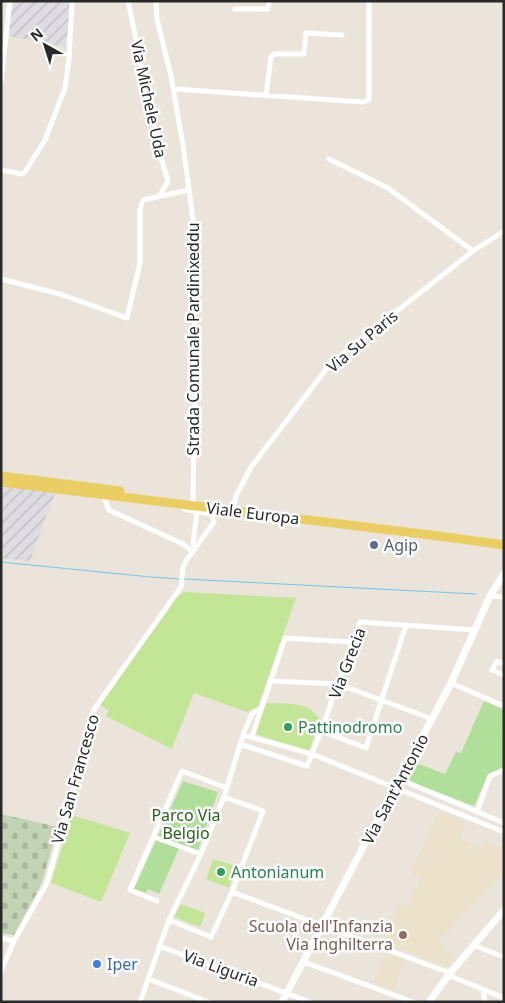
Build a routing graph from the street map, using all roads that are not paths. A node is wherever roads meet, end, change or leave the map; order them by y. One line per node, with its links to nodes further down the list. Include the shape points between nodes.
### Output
1 (10, 1): 9 (street)
2 (72, 1): 14 (street, via 65,88 45,140 25,172)
3 (128, 1): 16 (street, Via Michele Uda, via 168,181)
4 (156, 1): 11 (street, Strada Comunale Pardinixeddu, via 157,19)
5 (269, 1): 7 (street, via 268,9)
6 (369, 1): 12 (street, via 369,100)
7 (235, 9)
8 (342, 35): 12 (street, via 306,33 304,54 274,54)
9 (3, 54): 10 (street)
10 (1, 81)
11 (174, 89): 12 (street); 15 (street, Strada Comunale Pardinixeddu)
12 (266, 96)
13 (329, 159): 18 (street, via 388,188)
14 (1, 170)
15 (189, 190): 16 (street); 23 (street, Strada Comunale Pardinixeddu, via 194,226)
16 (160, 196): 19 (street, via 146,198 140,209 140,263 127,318 60,294)
17 (504, 231): 18 (street, Via Su Paris)
18 (474, 251): 25 (street, Via Su Paris, via 346,351 324,372 251,467)
19 (1, 280)
20 (1, 476): 23 (main road, Viale Europa)
21 (1, 482): 22 (main road, Viale Europa)
22 (103, 495): 24 (main road, Viale Europa); 29 (street, via 109,510)
23 (193, 500): 25 (main road, Viale Europa)
24 (184, 505): 26 (street, Via San Francesco, via 184,509); 28 (main road, Viale Europa)
25 (234, 505): 27 (main road, Viale Europa)
26 (197, 512): 29 (street, Via San Francesco); 29 (street, Via San Francesco, via 211,514 214,522)
27 (504, 539)
28 (504, 545)
29 (194, 548): 66 (street, Via San Francesco, via 183,567 181,587 95,708 47,882)
30 (504, 574): 31 (street, Via Sant'Antonio)
31 (490, 596): 32 (street); 34 (street, Via Sant'Antonio)
32 (504, 597)
33 (406, 624): 34 (street, Via Grecia); 35 (street, Via Grecia, via 360,622); 41 (street)
34 (475, 630): 39 (street, Via Sant'Antonio)
35 (352, 642): 38 (street, via 285,638); 40 (street, Via Grecia)
36 (504, 664): 37 (street, via 497,661 492,670)
37 (504, 674)
38 (270, 681): 40 (street); 43 (street)
39 (451, 683): 42 (street); 44 (street, Via Sant'Antonio)
40 (338, 684): 41 (street); 45 (street, Via Grecia)
41 (381, 700): 44 (street); 45 (street, via 366,748)
42 (504, 706)
43 (261, 709): 46 (street, via 252,714); 47 (street)
44 (432, 719): 51 (street, Via Sant'Antonio)
45 (321, 731): 49 (street, Via Grecia)
46 (243, 735): 47 (street); 48 (street)
47 (252, 737): 49 (street)
48 (240, 744): 49 (street, via 307,766); 52 (street)
49 (312, 754): 53 (street)
50 (504, 770): 55 (street, via 490,776)
51 (399, 779): 53 (street, Via Sant'Antonio); 55 (street)
52 (227, 788): 54 (street); 58 (street, via 182,771)
53 (394, 788): 57 (street); 64 (street, Via Sant'Antonio)
54 (224, 797): 59 (street); 60 (street, via 263,811)
55 (477, 812): 56 (street)
56 (504, 823)
57 (504, 832)
58 (154, 836): 59 (street); 61 (street, via 130,890)
59 (201, 854): 63 (street)
60 (232, 892): 63 (street, via 211,937); 64 (street)
61 (157, 901)
62 (504, 910): 67 (street)
63 (168, 920): 68 (street)
64 (322, 926): 70 (street, Via Sant'Antonio); 72 (street)
65 (1, 938): 66 (street)
66 (14, 941): 71 (street, Via San Francesco)
67 (473, 945): 69 (street); 72 (street)
68 (159, 946): 73 (street); 75 (street, Via Liguria)
69 (504, 958)
70 (304, 962): 75 (street, Via Sant'Antonio); 81 (street)
71 (1, 972)
72 (449, 974): 74 (street); 82 (street)
73 (149, 979): 77 (street); 78 (street)
74 (483, 990): 76 (street); 83 (street)
75 (287, 993): 79 (street, Via Sant'Antonio); 80 (street, Via Liguria)
76 (504, 998)
77 (140, 1002)
78 (208, 1002)
79 (282, 1002)
80 (310, 1002)
81 (413, 1002)
82 (429, 1002)
83 (485, 1002)

